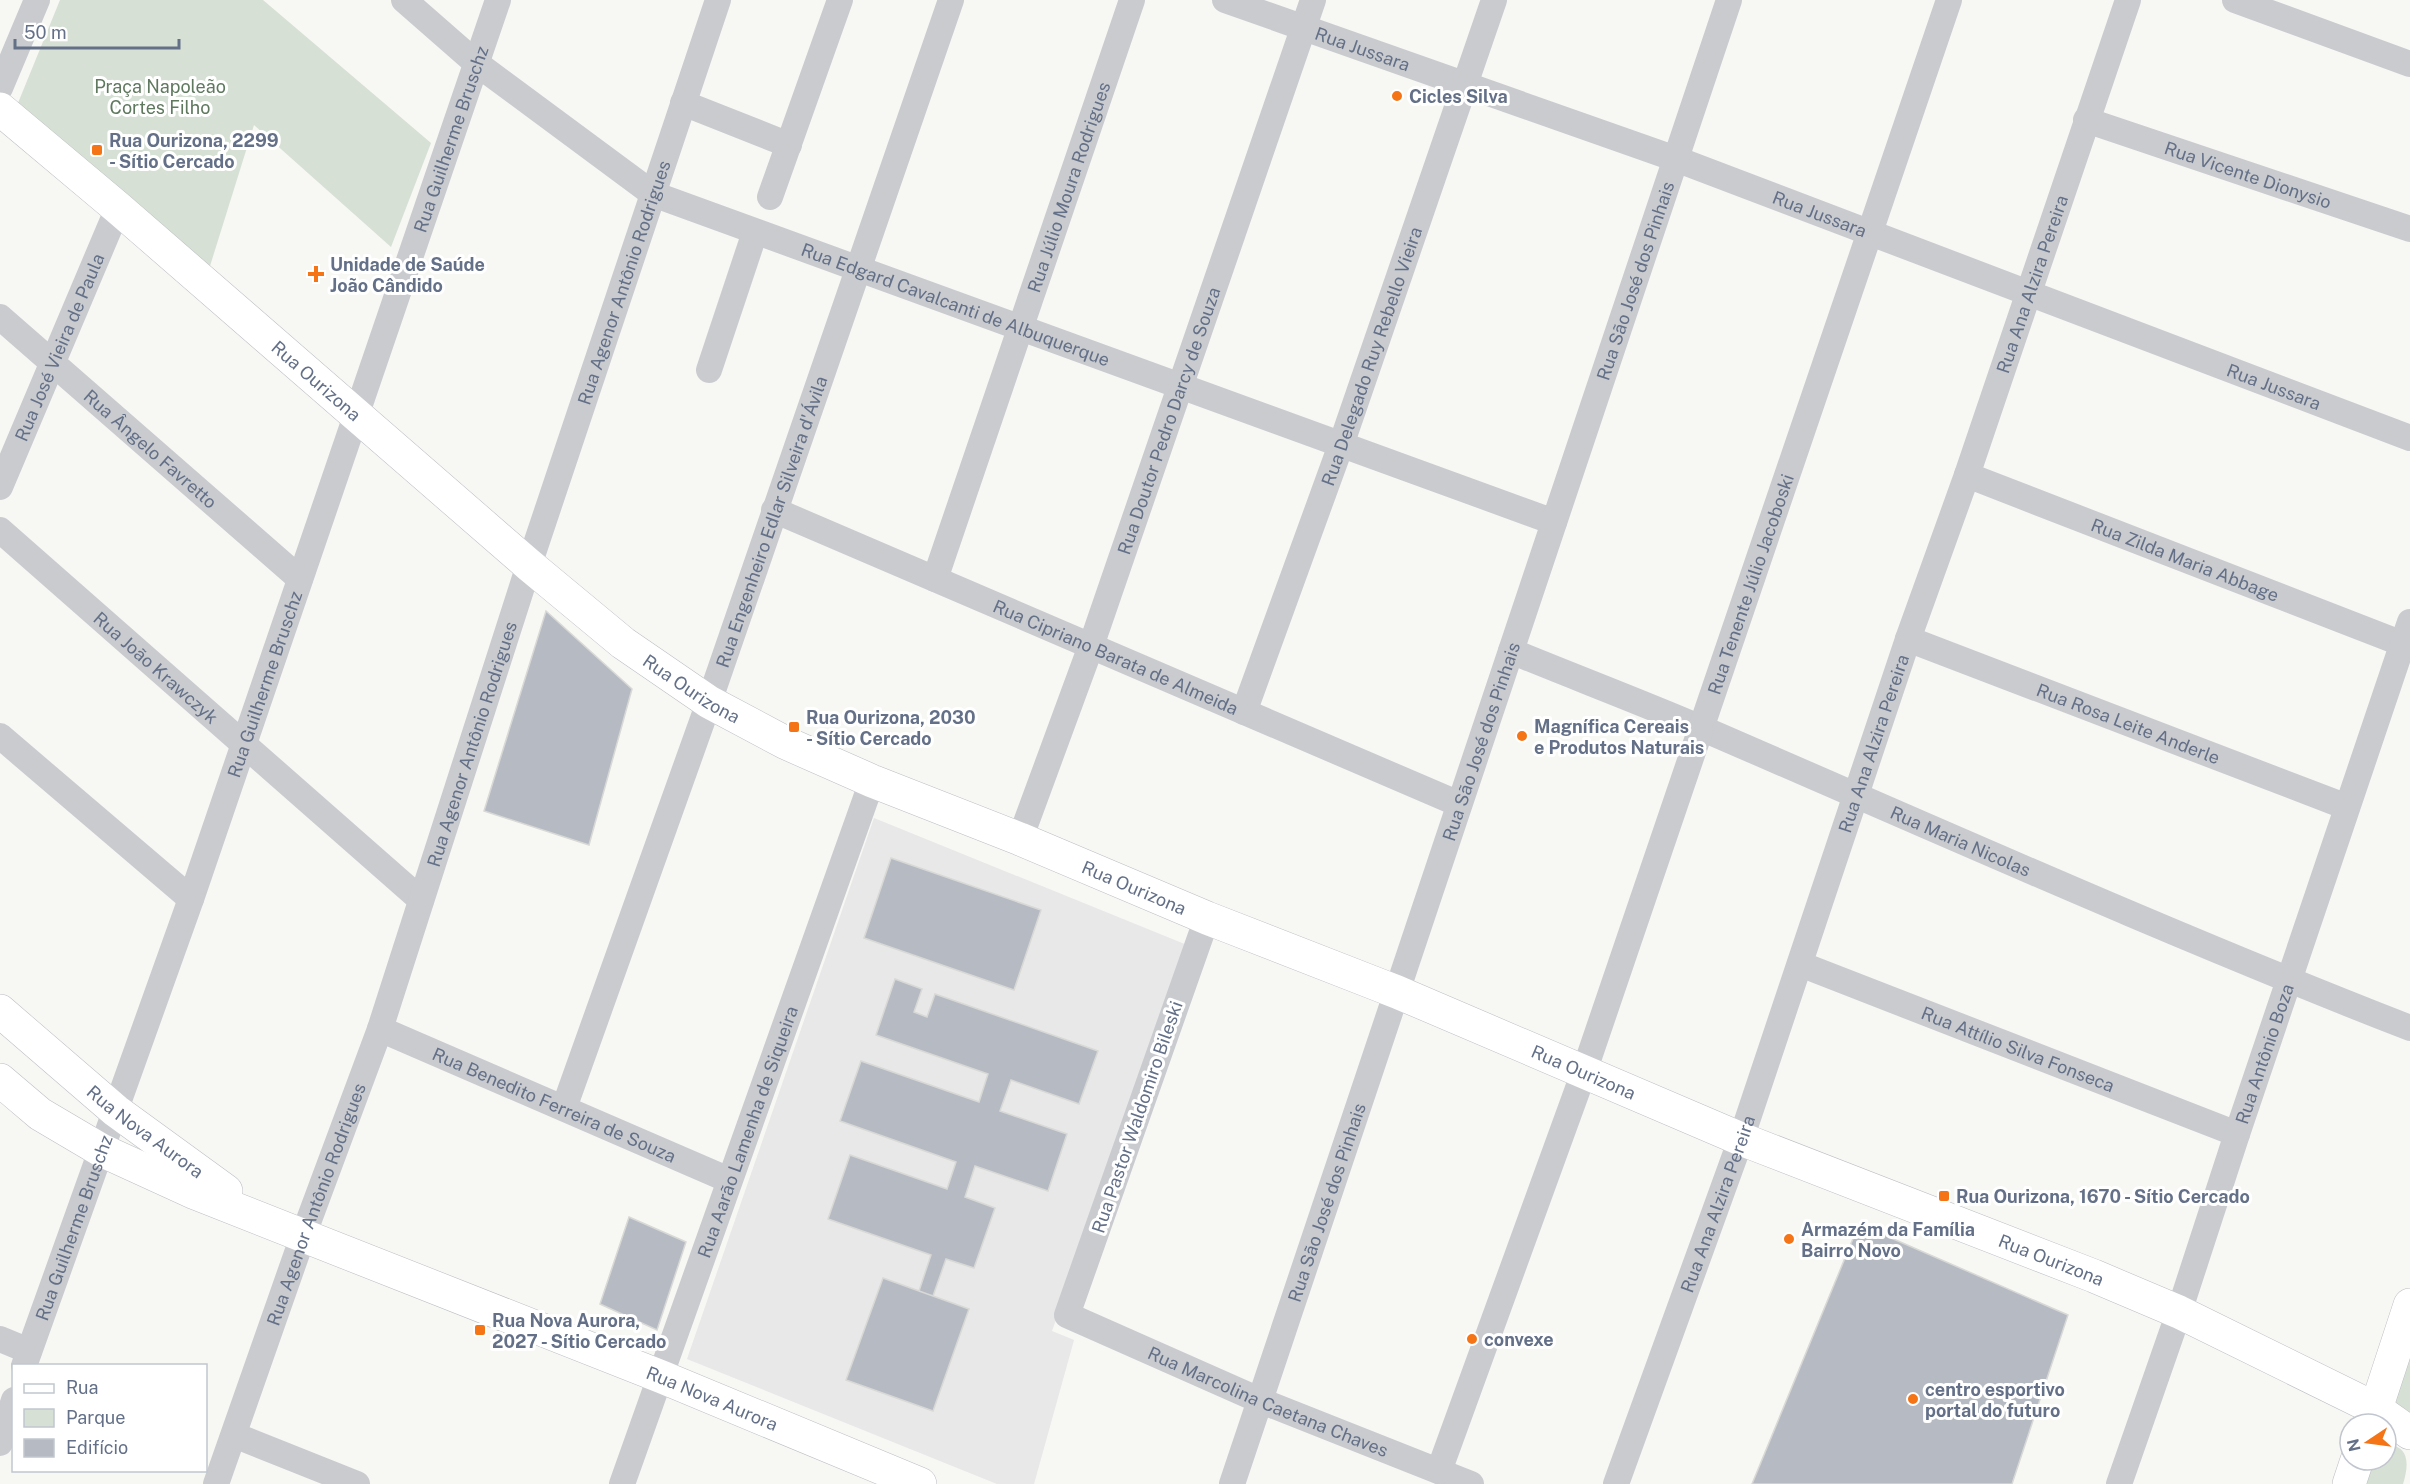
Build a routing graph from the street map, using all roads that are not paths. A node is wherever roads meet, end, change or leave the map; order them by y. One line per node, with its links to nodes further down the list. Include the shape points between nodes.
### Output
1 (37, 0): 19 (street)
2 (404, 0): 16 (street, Rua Edgard Cavalcanti de Albuquerque)
3 (498, 0): 16 (street, Rua Guilherme Bruschz)
4 (718, 0): 20 (street, Rua Agenor Antônio Rodrigues)
5 (840, 0): 23 (street)
6 (951, 0): 31 (street, Rua Engenheiro Edlar Silveira d'Ávila)
7 (1132, 0): 34 (street, Rua Júlio Moura Rodrigues)
8 (1225, 0): 15 (street, Rua Jussara)
9 (1313, 0): 15 (street, Rua Doutor Pedro Darcy de Souza)
10 (1494, 0): 18 (street, Rua Delegado Ruy Rebello Vieira)
11 (1729, 0): 24 (street, Rua São José dos Pinhais)
12 (1949, 0): 30 (street, Rua Tenente Júlio Jacoboski)
13 (2128, 0): 22 (street, Rua Ana Alzira Pereira)
14 (2235, 0): 17 (street)
15 (1303, 27): 18 (street, Rua Jussara); 37 (street, Rua Doutor Pedro Darcy de Souza)
16 (476, 63): 25 (street, Rua Edgard Cavalcanti de Albuquerque); 38 (street, Rua Guilherme Bruschz)
17 (2410, 64)
18 (1465, 85): 24 (street, Rua Jussara); 40 (street, Rua Delegado Ruy Rebello Vieira)
19 (0, 88)
20 (683, 103): 23 (street); 25 (street, Rua Agenor Antônio Rodrigues)
21 (0, 109): 27 (main road, Rua Ourizona)
22 (2086, 120): 28 (street, Rua Vicente Dionysio); 32 (street, Rua Ana Alzira Pereira)
23 (789, 145): 26 (street)
24 (1676, 159): 30 (street, Rua Jussara); 44 (street, Rua São José dos Pinhais)
25 (653, 194): 29 (street, Rua Edgard Cavalcanti de Albuquerque); 46 (street, Rua Agenor Antônio Rodrigues)
26 (770, 197)
27 (118, 208): 35 (street, Rua José Vieira de Paula); 38 (main road, Rua Ourizona)
28 (2410, 229)
29 (755, 232): 31 (street, Rua Edgard Cavalcanti de Albuquerque); 36 (street)
30 (1868, 233): 32 (street, Rua Jussara); 55 (street, Rua Tenente Júlio Jacoboski)
31 (858, 269): 34 (street, Rua Edgard Cavalcanti de Albuquerque); 43 (street, Rua Engenheiro Edlar Silveira d'Ávila)
32 (2028, 293): 39 (street, Rua Jussara); 41 (street, Rua Ana Alzira Pereira)
33 (0, 317): 35 (street, Rua Ângelo Favretto)
34 (1020, 328): 37 (street, Rua Edgard Cavalcanti de Albuquerque); 48 (street, Rua Júlio Moura Rodrigues)
35 (52, 362): 42 (street, Rua José Vieira de Paula); 47 (street, Rua Ângelo Favretto)
36 (709, 370)
37 (1180, 386): 40 (street, Rua Edgard Cavalcanti de Albuquerque); 51 (street, Rua Doutor Pedro Darcy de Souza)
38 (357, 415): 46 (main road, Rua Ourizona); 47 (street, Rua Guilherme Bruschz)
39 (2410, 438)
40 (1341, 445): 44 (street, Rua Edgard Cavalcanti de Albuquerque); 54 (street, Rua Delegado Ruy Rebello Vieira)
41 (1967, 475): 49 (street, Rua Zilda Maria Abbage); 50 (street, Rua Ana Alzira Pereira)
42 (0, 487)
43 (774, 510): 48 (street, Rua Cipriano Barata de Almeida); 53 (street, Rua Engenheiro Edlar Silveira d'Ávila)
44 (1554, 522): 52 (street, Rua São José dos Pinhais)
45 (0, 530): 57 (street, Rua João Krawczyk)
46 (529, 565): 53 (main road, Rua Ourizona, via 623,643); 64 (street, Rua Agenor Antônio Rodrigues)
47 (300, 579): 57 (street, Rua Guilherme Bruschz)
48 (935, 579): 51 (street, Rua Cipriano Barata de Almeida)
49 (2406, 633): 61 (street, Rua Antônio Boza)
50 (1908, 639): 59 (street, Rua Ana Alzira Pereira); 61 (street, Rua Rosa Leite Anderle)
51 (1091, 646): 54 (street, Rua Cipriano Barata de Almeida); 62 (street, Rua Doutor Pedro Darcy de Souza)
52 (1511, 651): 55 (street, Rua Maria Nicolas); 60 (street, Rua São José dos Pinhais)
53 (709, 702): 58 (main road, Rua Ourizona, via 786,743); 74 (street, Rua Engenheiro Edlar Silveira d'Ávila)
54 (1244, 712): 60 (street, Rua Cipriano Barata de Almeida)
55 (1700, 727): 59 (street, Rua Maria Nicolas); 72 (street, Rua Tenente Júlio Jacoboski)
56 (0, 736): 63 (street)
57 (244, 744): 63 (street, Rua Guilherme Bruschz); 64 (street, Rua João Krawczyk)
58 (872, 781): 62 (main road, Rua Ourizona); 79 (street, Rua Aarão Lamenha de Siqueira)
59 (1855, 796): 66 (street, Rua Ana Alzira Pereira); 67 (street, Rua Maria Nicolas)
60 (1459, 804): 68 (street, Rua São José dos Pinhais)
61 (2348, 807): 67 (street, Rua Antônio Boza)
62 (1020, 839): 65 (main road, Rua Ourizona)
63 (191, 899): 75 (street, Rua Guilherme Bruschz)
64 (421, 900): 71 (street, Rua Agenor Antônio Rodrigues)
65 (1207, 918): 68 (main road, Rua Ourizona); 83 (street, Rua Pastor Waldomiro Bileski)
66 (1800, 964): 76 (street, Rua Attílio Silva Fonseca); 77 (street, Rua Ana Alzira Pereira)
67 (2289, 980): 70 (street, Rua Maria Nicolas); 76 (street, Rua Antônio Boza)
68 (1397, 992): 72 (main road, Rua Ourizona); 87 (street, Rua São José dos Pinhais)
69 (0, 1011): 75 (main road, Rua Nova Aurora)
70 (2410, 1028)
71 (380, 1029): 74 (street, Rua Benedito Ferreira de Souza); 80 (street, Rua Agenor Antônio Rodrigues)
72 (1584, 1072): 77 (main road, Rua Ourizona); 93 (street, Rua Tenente Júlio Jacoboski)
73 (0, 1080): 78 (main road, Rua Nova Aurora, via 40,1114)
74 (564, 1108): 79 (street, Rua Benedito Ferreira de Souza)
75 (116, 1111): 78 (street, Rua Guilherme Bruschz); 80 (main road, Rua Nova Aurora, via 223,1189)
76 (2236, 1134): 82 (street, Rua Antônio Boza)
77 (1741, 1138): 82 (main road, Rua Ourizona); 100 (street, Rua Ana Alzira Pereira)
78 (101, 1150): 80 (main road, Rua Nova Aurora); 85 (street, Rua Guilherme Bruschz)
79 (729, 1180): 86 (street, Rua Aarão Lamenha de Siqueira)
80 (303, 1236): 86 (main road, Rua Nova Aurora); 91 (street, Rua Agenor Antônio Rodrigues)
81 (2410, 1305): 90 (main road)
82 (2179, 1312): 89 (main road, Rua Ourizona); 101 (street, Rua Antônio Boza)
83 (1067, 1315): 87 (street, Rua Marcolina Caetana Chaves)
84 (0, 1339): 85 (street)
85 (27, 1358)
86 (662, 1377): 96 (street, Rua Aarão Lamenha de Siqueira); 97 (main road, Rua Nova Aurora)
87 (1259, 1400): 93 (street, Rua Marcolina Caetana Chaves); 98 (street, Rua São José dos Pinhais)
88 (12, 1406): 92 (street)
89 (2364, 1412)
90 (2375, 1412)
91 (234, 1435): 94 (street, Rua Agenor Antônio Rodrigues); 95 (street)
92 (0, 1443)
93 (1439, 1471): 99 (street, Rua Marcolina Caetana Chaves)
94 (216, 1484)
95 (357, 1484)
96 (622, 1484)
97 (920, 1484)
98 (1232, 1484)
99 (1471, 1484)
100 (1616, 1484)
101 (2119, 1484)

